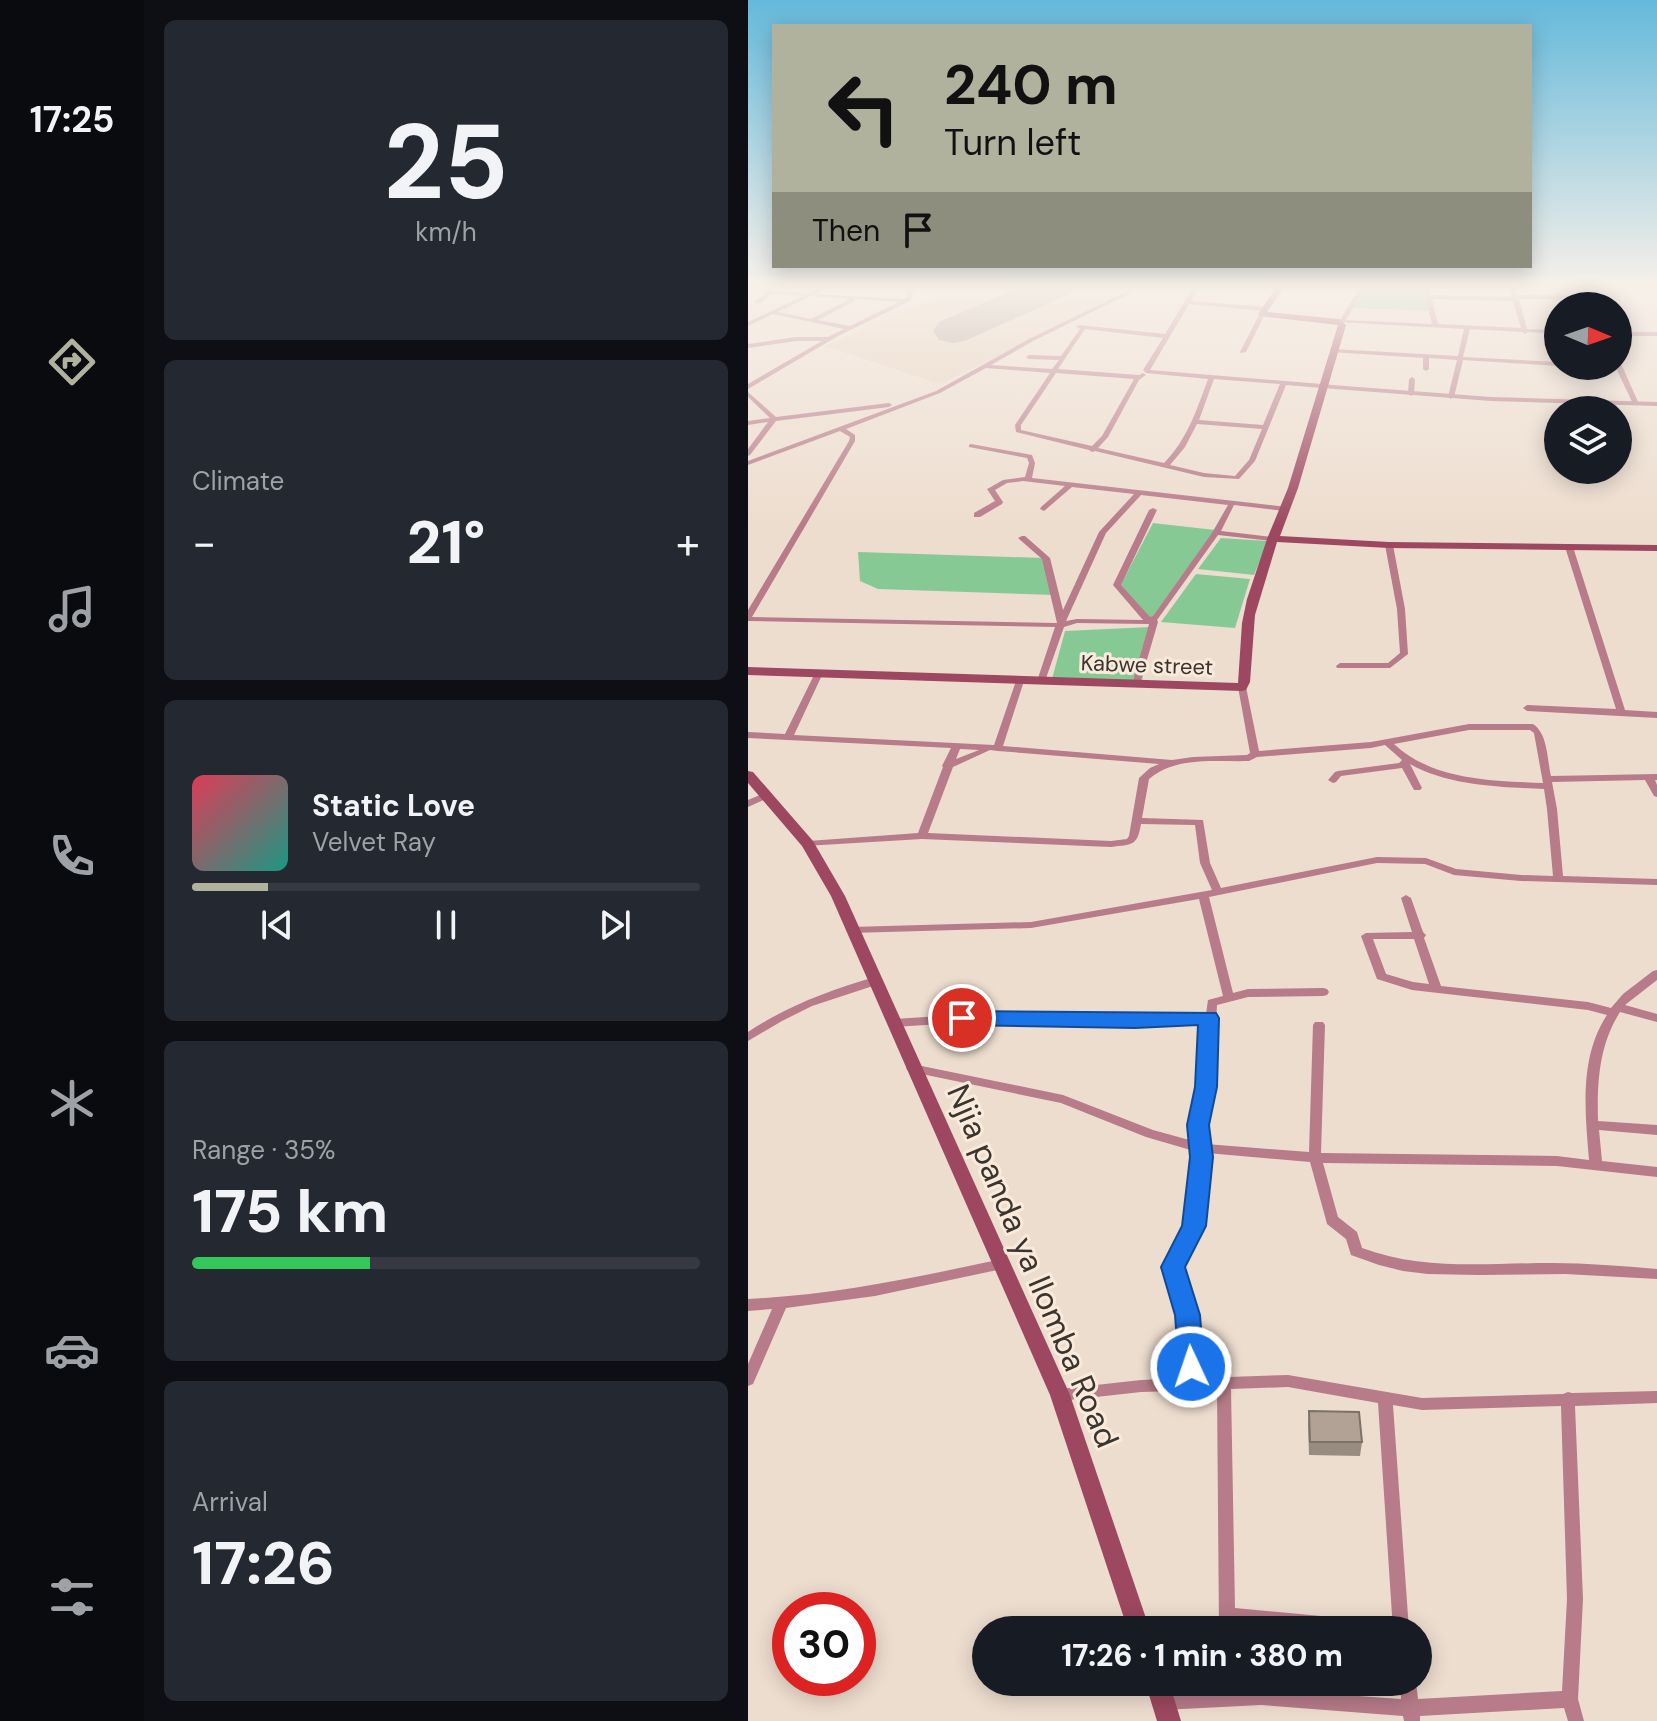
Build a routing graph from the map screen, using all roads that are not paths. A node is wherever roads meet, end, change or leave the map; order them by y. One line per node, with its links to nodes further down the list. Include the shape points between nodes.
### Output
1 (784, 366): 10 (street)
2 (984, 366): 24 (street, via 938,392)
3 (988, 366): 8 (street)
4 (1058, 366): 8 (street)
5 (1147, 366): 9 (street)
6 (1328, 366): 17 (main road, Kabwe street)
7 (1458, 366): 21 (street)
8 (1054, 372): 11 (street); 31 (street, via 1018,431)
9 (1149, 373): 11 (street); 12 (street)
10 (770, 375): 14 (street); 18 (street)
11 (1139, 377): 31 (street)
12 (1212, 377): 16 (street); 26 (street)
13 (1412, 379): 20 (street)
14 (748, 380)
15 (1625, 380): 22 (street)
16 (1284, 382): 17 (street); 28 (street)
17 (1322, 386): 20 (street); 40 (main road, Kabwe street)
18 (748, 387)
19 (748, 394): 25 (street)
20 (1411, 394): 21 (street)
21 (1451, 397): 22 (street)
22 (1636, 404): 23 (street)
23 (1657, 404)
24 (899, 405): 25 (street); 29 (street)
25 (774, 419): 27 (street); 32 (street)
26 (1195, 422): 28 (street); 34 (street)
27 (748, 423)
28 (1265, 427): 34 (street, via 1240,477)
29 (843, 430): 33 (street); 49 (street, via 852,441)
30 (971, 446): 35 (street, via 1030,456)
31 (1092, 450): 34 (street)
32 (748, 454)
33 (748, 463)
34 (1165, 466)
35 (1028, 479): 36 (street); 42 (street, via 996,485 991,489 999,502)
36 (1071, 484): 37 (street); 39 (street)
37 (1140, 492): 38 (street); 51 (street, via 1103,532)
38 (1232, 503): 40 (street); 43 (street)
39 (1044, 509)
40 (1284, 509): 45 (main road, Kabwe street)
41 (1153, 510): 50 (street, via 1117,585)
42 (977, 515)
43 (1216, 533): 45 (street); 50 (street)
44 (1022, 538): 51 (street, via 1046,558)
45 (1272, 539): 46 (main road); 58 (main road, Kabwe street, via 1248,617)
46 (1389, 545): 47 (main road); 52 (street, via 1404,654 1390,665)
47 (1569, 547): 48 (main road); 60 (street)
48 (1657, 548)
49 (748, 618): 51 (street)
50 (1152, 622): 51 (street); 57 (street)
51 (1061, 623): 56 (street)
52 (1340, 666)
53 (748, 671): 54 (main road, Kabwe street)
54 (819, 673): 55 (main road, Kabwe street); 63 (street)
55 (1020, 681): 56 (main road, Kabwe street); 66 (street)
56 (1041, 681): 57 (main road, Kabwe street)
57 (1136, 685): 58 (main road, Kabwe street)
58 (1242, 687): 67 (street)
59 (1527, 708): 60 (street)
60 (1621, 712): 61 (street)
61 (1657, 715)
62 (748, 735): 63 (street)
63 (788, 737): 65 (street)
64 (1388, 743): 67 (street); 68 (street); 74 (street, via 1469,727 1533,727)
65 (956, 746): 66 (street); 70 (street)
66 (996, 748): 69 (street); 70 (street)
67 (1255, 754): 69 (street)
68 (1402, 761): 73 (street, via 1338,774); 74 (street, via 1480,780); 75 (street)
69 (1175, 762): 79 (street, via 1144,778)
70 (947, 766): 80 (street)
71 (748, 775): 77 (main road, Njia panda ya Ilomba Road)
72 (1653, 778): 74 (street); 76 (street)
73 (1333, 780)
74 (1548, 782): 82 (street)
75 (1417, 788)
76 (1657, 794)
77 (767, 795): 78 (street); 81 (main road, Njia panda ya Ilomba Road)
78 (748, 804)
79 (1137, 821): 80 (street, via 1134,837 1122,844); 84 (street, via 1200,822 1205,863)
80 (922, 836): 81 (street)
81 (808, 844): 87 (main road, Njia panda ya Ilomba Road)
82 (1558, 880): 83 (street); 84 (street, via 1454,872 1426,861 1377,860)
83 (1657, 882)
84 (1218, 893): 85 (street)
85 (1203, 896): 87 (street, via 1011,927); 93 (street)
86 (1406, 898): 88 (street)
87 (851, 930): 90 (main road, Njia panda ya Ilomba Road)
88 (1421, 935): 91 (street); 91 (street, via 1365,937 1377,971 1387,980)
89 (1657, 974): 94 (street)
90 (875, 981): 97 (main road, Njia panda ya Ilomba Road); 99 (street, via 791,1010)
91 (1436, 988): 94 (street)
92 (1323, 992): 93 (street)
93 (1228, 995): 95 (street, via 1212,1003)
94 (1616, 1010): 96 (street); 101 (street, via 1595,1062)
95 (1209, 1018): 97 (street, via 956,1018); 103 (street, via 1206,1087 1198,1125)
96 (1657, 1018)
97 (894, 1023): 100 (main road, Njia panda ya Ilomba Road)
98 (1319, 1025): 104 (street)
99 (748, 1037)
100 (912, 1068): 103 (street, via 1063,1099); 107 (main road, Njia panda ya Ilomba Road)
101 (1592, 1125): 102 (street); 105 (street)
102 (1657, 1130)
103 (1201, 1148): 104 (street); 113 (street, via 1194,1226 1173,1267 1188,1315)
104 (1315, 1157): 105 (street); 108 (street, via 1332,1220 1352,1236 1360,1253 1446,1270 1565,1268)
105 (1596, 1165): 106 (street)
106 (1657, 1172)
107 (1002, 1264): 110 (street, via 849,1297); 114 (main road, Njia panda ya Ilomba Road)
108 (1657, 1274)
109 (748, 1305): 110 (street)
110 (781, 1305): 111 (street)
111 (748, 1380)
112 (1224, 1383): 113 (street); 117 (street, via 1318,1383); 119 (street)
113 (1193, 1385): 114 (street)
114 (1060, 1395): 118 (main road, Njia panda ya Ilomba Road)
115 (1657, 1397): 116 (street)
116 (1568, 1398): 117 (street, via 1462,1404); 123 (street, via 1575,1599)
117 (1385, 1400): 120 (street)
118 (1134, 1616)
119 (1227, 1616)
120 (1400, 1616)
121 (1195, 1696): 124 (street)
122 (1273, 1696): 125 (street)
123 (1570, 1699): 125 (street); 126 (street)
124 (1163, 1702)
125 (1412, 1714)
126 (1576, 1721)

